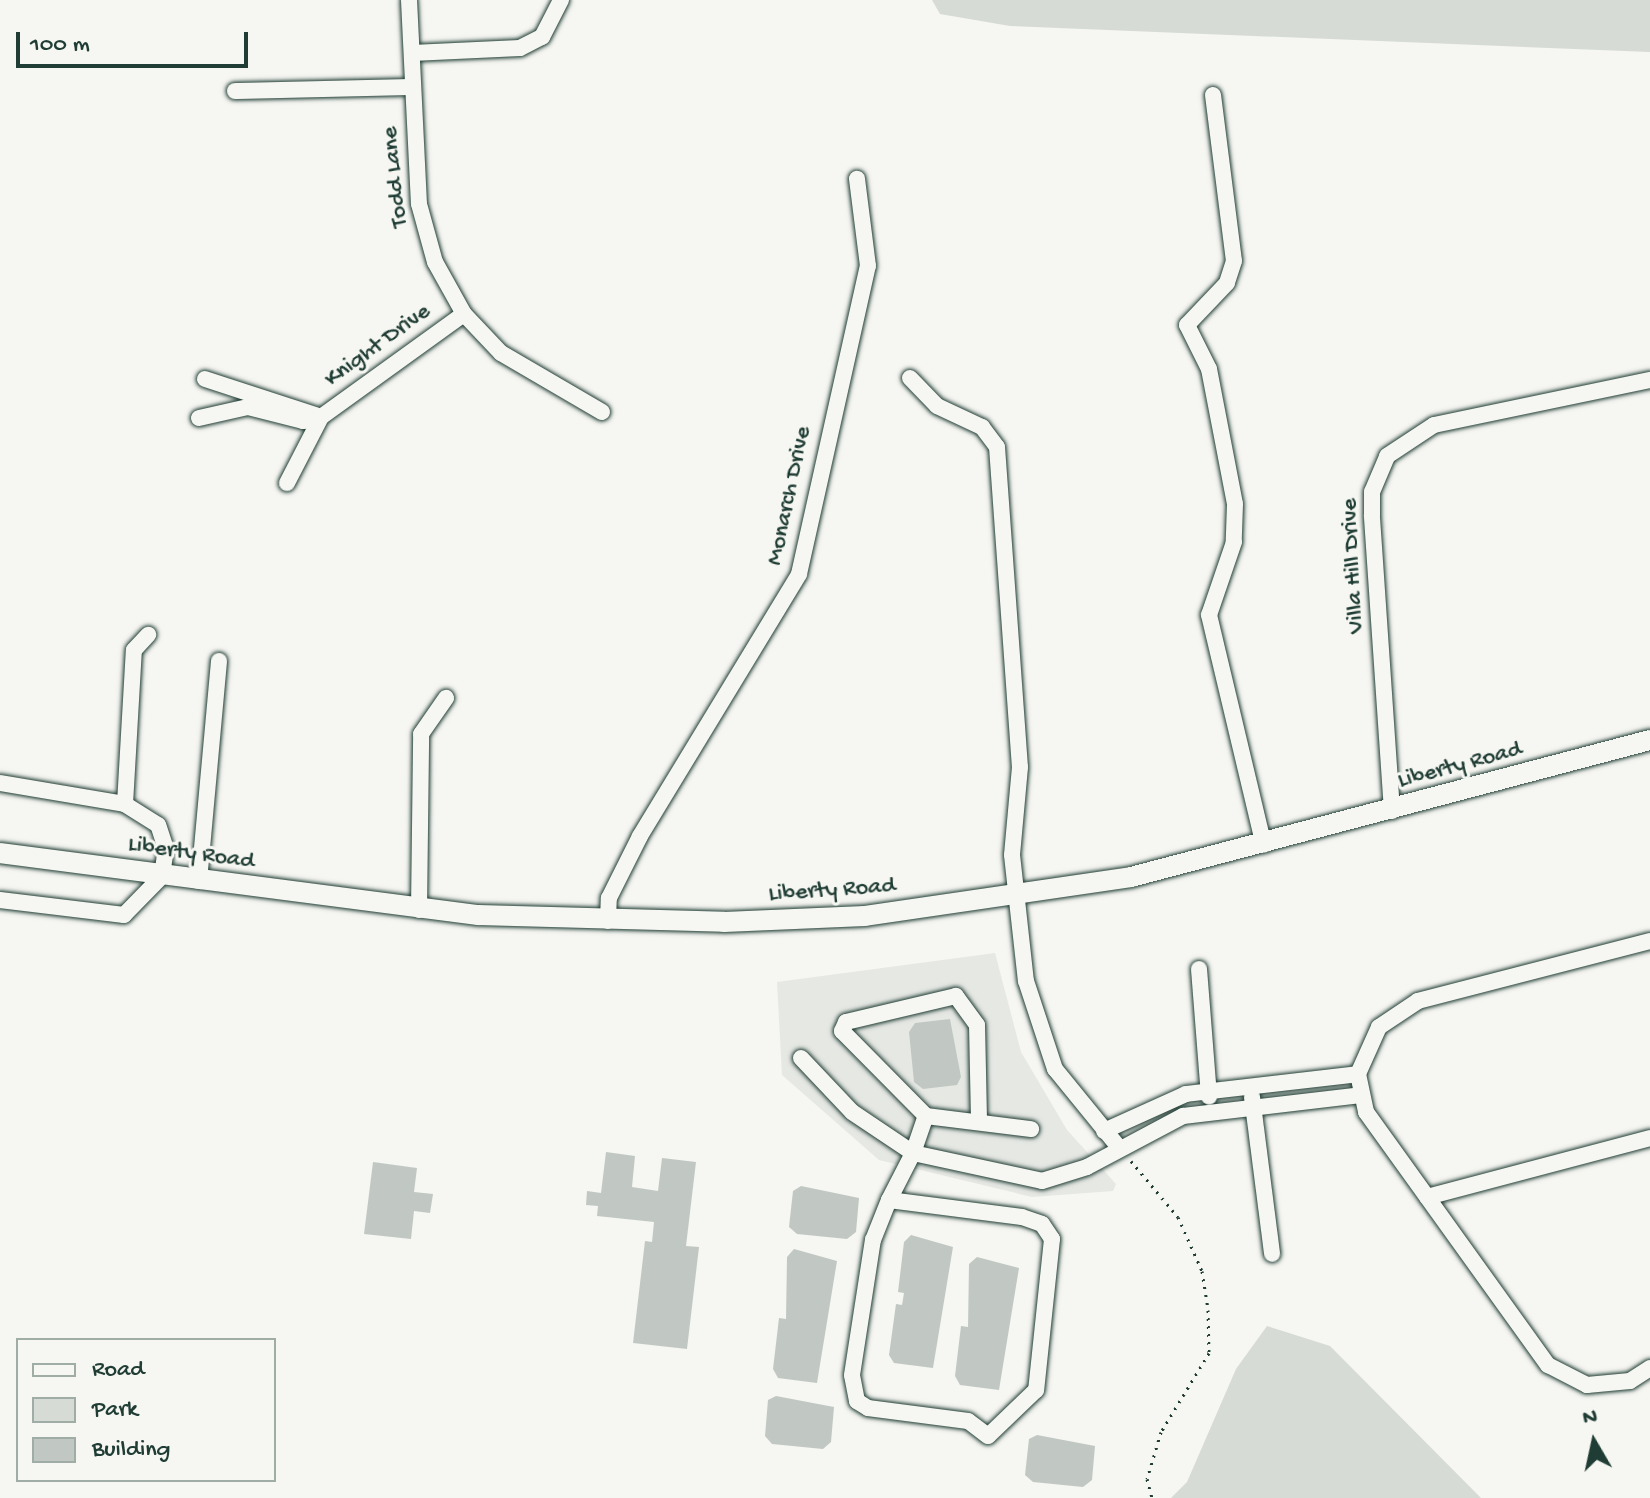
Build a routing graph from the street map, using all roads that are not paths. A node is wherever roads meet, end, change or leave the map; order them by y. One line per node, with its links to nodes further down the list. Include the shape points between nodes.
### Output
1 (409, 0): 3 (street, Todd Lane)
2 (561, 0): 3 (street, via 542,37 520,48)
3 (412, 53): 4 (street, Todd Lane)
4 (413, 87): 5 (street); 8 (street, Todd Lane, via 426,237)
5 (235, 91)
6 (1213, 95): 23 (street, via 1234,261 1227,283 1187,325 1209,369 1235,504 1234,542 1209,615)
7 (857, 179): 30 (street, Monarch Drive, via 868,266 799,574 640,836 609,898)
8 (464, 314): 12 (street, Todd Lane, via 535,378); 13 (street, Knight Drive)
9 (910, 378): 27 (street, via 937,406 982,427 997,447 1020,767 1012,855)
10 (205, 379): 13 (street)
11 (1650, 380): 22 (street, Villa Hill Drive, via 1434,425 1387,456 1372,492 1372,515)
12 (602, 412)
13 (321, 417): 14 (street, via 303,421 248,407); 15 (street)
14 (199, 418)
15 (287, 483)
16 (148, 635): 21 (street, via 134,650)
17 (219, 661): 26 (street)
18 (446, 698): 29 (street, via 421,734)
19 (1650, 740): 22 (main road, Liberty Road)
20 (0, 783): 21 (street)
21 (125, 804): 25 (street, via 158,825 166,849)
22 (1392, 811): 23 (main road, Liberty Road)
23 (1264, 845): 27 (main road, Liberty Road)
24 (0, 853): 25 (main road, Liberty Road)
25 (162, 876): 26 (main road, Liberty Road); 28 (street, via 124,915)
26 (199, 881): 29 (main road, Liberty Road)
27 (1018, 898): 30 (main road, Liberty Road, via 820,919); 43 (street, via 1035,1021 1055,1069)
28 (0, 900)
29 (419, 910): 30 (main road, Liberty Road)
30 (608, 921)
31 (1650, 941): 34 (street, via 1418,1001 1379,1027)
32 (1199, 969): 36 (street)
33 (801, 1058): 46 (street, via 852,1112)
34 (1358, 1074): 35 (street); 37 (street)
35 (1252, 1087): 36 (street); 38 (street)
36 (1212, 1090): 39 (street); 43 (street, via 1157,1101)
37 (1361, 1095): 38 (street); 47 (street)
38 (1253, 1107): 39 (street); 49 (street)
39 (1202, 1113): 45 (street)
40 (926, 1116): 41 (street); 41 (street, via 842,1031 846,1022 956,996 977,1025); 46 (street)
41 (979, 1120): 42 (street)
42 (1031, 1129)
43 (1104, 1131): 45 (street)
44 (1650, 1138): 47 (street)
45 (1117, 1145): 46 (street, via 1087,1167 1042,1181)
46 (913, 1153): 48 (street)
47 (1427, 1197): 50 (street, via 1548,1365 1587,1385 1630,1381)
48 (889, 1200): 48 (street, via 1022,1217 1042,1224 1052,1239 1036,1390 988,1436 968,1421 868,1408 857,1401 852,1375 871,1255)
49 (1272, 1254)
50 (1650, 1368)

